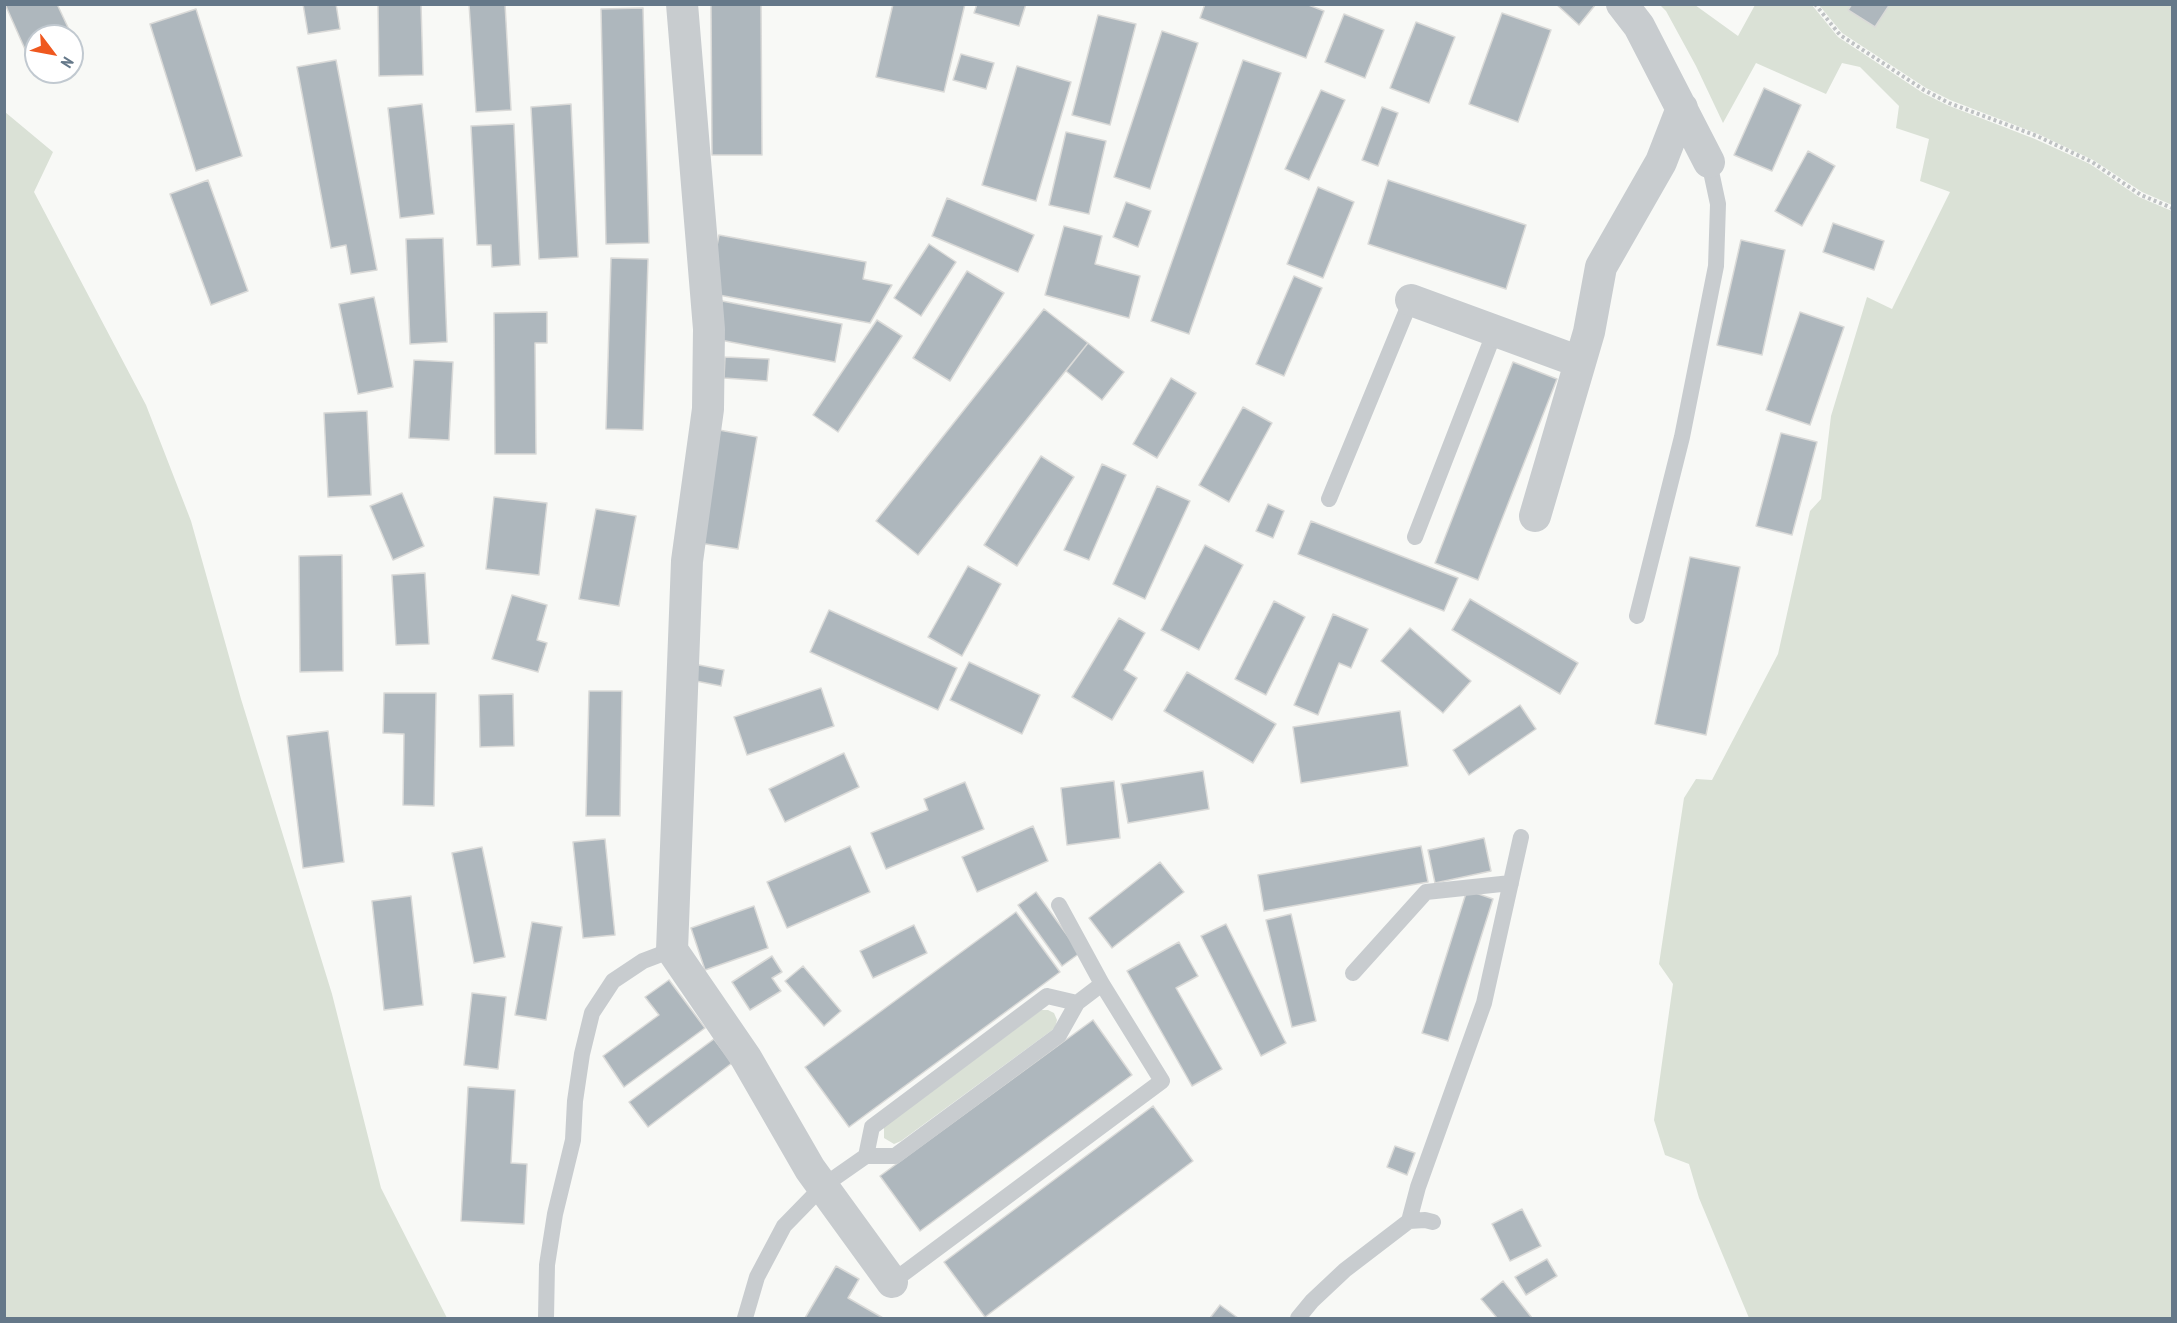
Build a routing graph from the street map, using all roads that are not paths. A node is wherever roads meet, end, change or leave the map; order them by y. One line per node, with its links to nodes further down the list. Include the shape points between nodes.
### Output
1 (682, 4): 15 (street, via 709,329 708,409 687,561)
2 (1622, 4): 3 (street, via 1639,26)
3 (1682, 108): 4 (street); 7 (street, via 1660,162 1601,267)
4 (1709, 162): 11 (lane, via 1718,204 1716,266 1682,437)
5 (1411, 300): 6 (street); 8 (lane)
6 (1495, 331): 7 (street); 10 (lane)
7 (1580, 362): 9 (street)
8 (1329, 499)
9 (1535, 516)
10 (1415, 537)
11 (1637, 616)
12 (1521, 837): 13 (lane)
13 (1511, 883): 16 (lane, via 1426,892); 21 (lane, via 1484,1004)
14 (1059, 905): 17 (lane)
15 (672, 950): 20 (street, via 746,1058); 24 (lane, via 613,981 592,1013 582,1054 573,1140 555,1214)
16 (1353, 973)
17 (1102, 984): 18 (lane); 23 (lane, via 1162,1081)
18 (1077, 1003): 19 (lane, via 1059,1035 895,1156); 19 (lane, via 1047,996 872,1127)
19 (866, 1156): 20 (lane)
20 (823, 1186): 23 (street); 25 (lane, via 784,1226 757,1277)
21 (1409, 1221): 22 (lane); 26 (lane, via 1345,1270)
22 (1433, 1222)
23 (892, 1282)
24 (546, 1318)
25 (745, 1318)
26 (1298, 1318)

